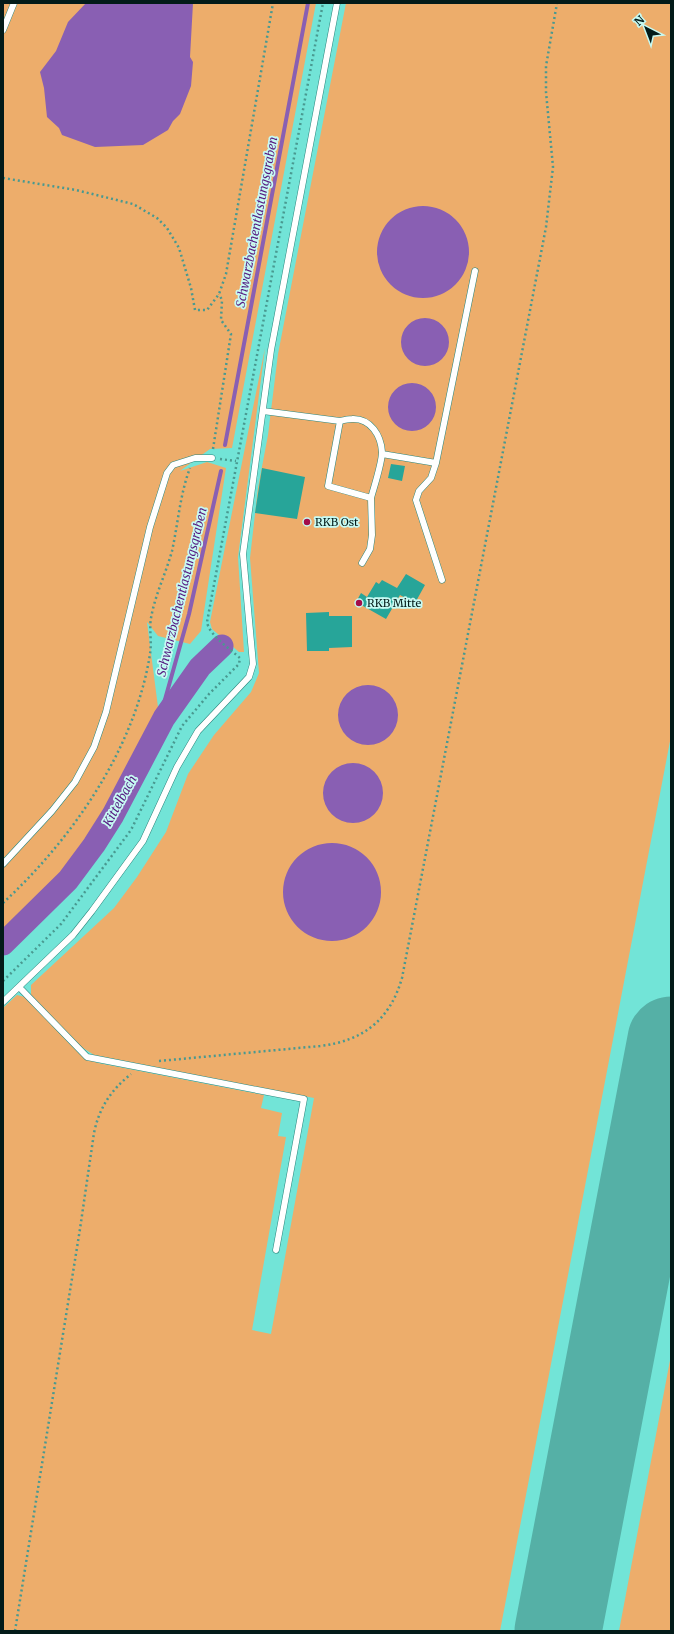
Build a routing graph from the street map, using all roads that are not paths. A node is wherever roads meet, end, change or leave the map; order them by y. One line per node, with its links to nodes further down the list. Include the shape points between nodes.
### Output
1 (14, 3): 3 (lane)
2 (337, 3): 5 (lane, via 273,342)
3 (3, 30)
4 (475, 271): 9 (lane)
5 (263, 411): 6 (lane); 14 (lane, via 243,554 253,664 249,677 198,731 177,767 143,841 92,911 73,935)
6 (340, 421): 7 (lane, via 352,418 370,425 379,436); 10 (lane, via 328,486)
7 (382, 454): 9 (lane); 10 (lane)
8 (212, 458): 13 (lane, via 194,458 173,465 167,473 150,527 107,705 94,747 75,782)
9 (436, 463): 12 (lane, via 431,478 419,491 416,500)
10 (372, 498): 11 (lane, via 370,549)
11 (362, 563)
12 (442, 580)
13 (3, 864)
14 (19, 987): 15 (lane); 16 (lane, via 87,1057 304,1099)
15 (3, 1002)
16 (276, 1250)

